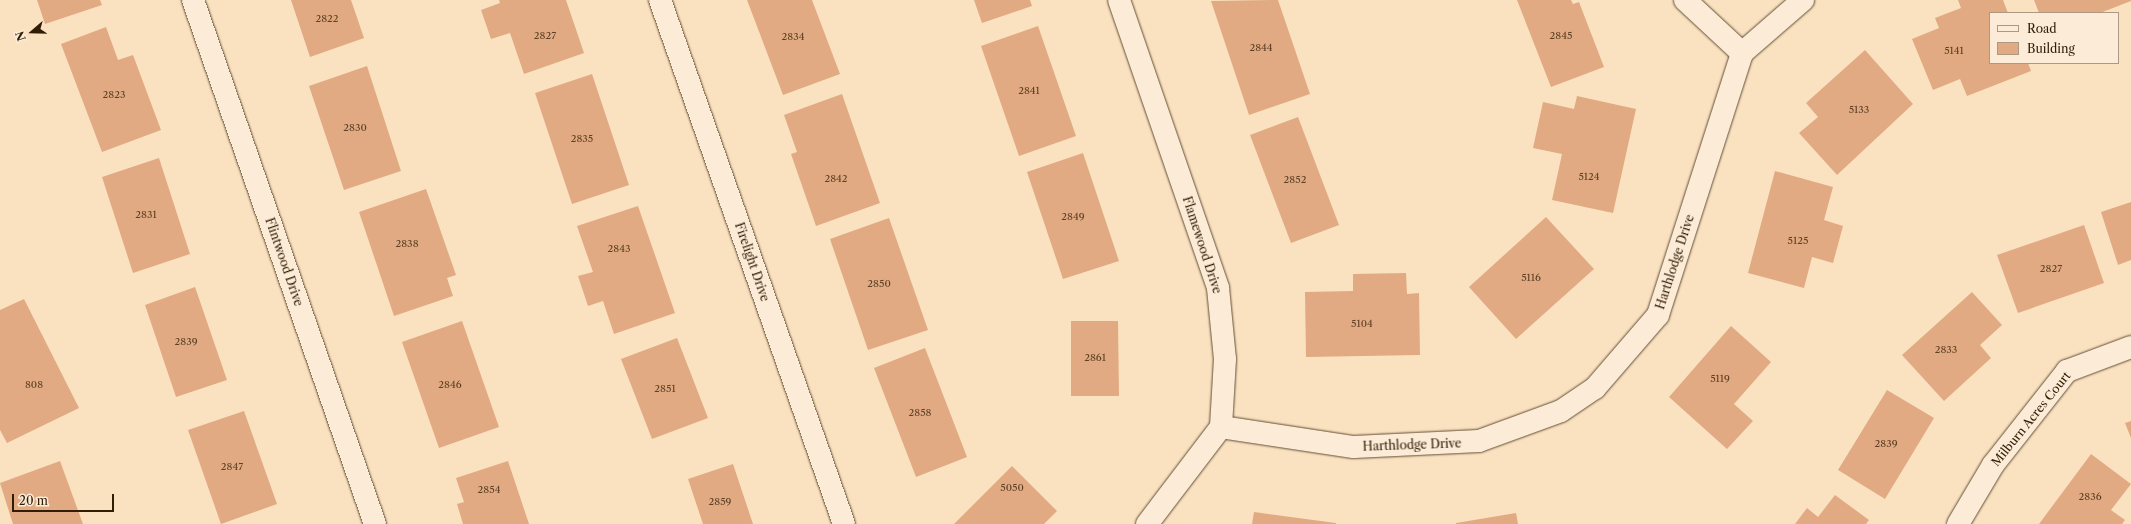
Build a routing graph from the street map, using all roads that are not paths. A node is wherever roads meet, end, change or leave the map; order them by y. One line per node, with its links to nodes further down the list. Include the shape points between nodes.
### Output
1 (193, 0): 9 (street, Flintwood Drive)
2 (660, 0): 10 (street, Firelight Drive)
3 (1119, 0): 8 (street, Flamewood Drive, via 1218,288 1225,359)
4 (1685, 0): 6 (street)
5 (1803, 0): 6 (street)
6 (1742, 53): 8 (street, Harthlodge Drive, via 1658,315 1595,388 1560,411 1479,442 1354,447)
7 (2131, 347): 12 (street, Milburn Acres Court, via 2067,371 1993,465)
8 (1221, 428): 11 (street)
9 (375, 524)
10 (844, 524)
11 (1147, 524)
12 (1958, 524)

